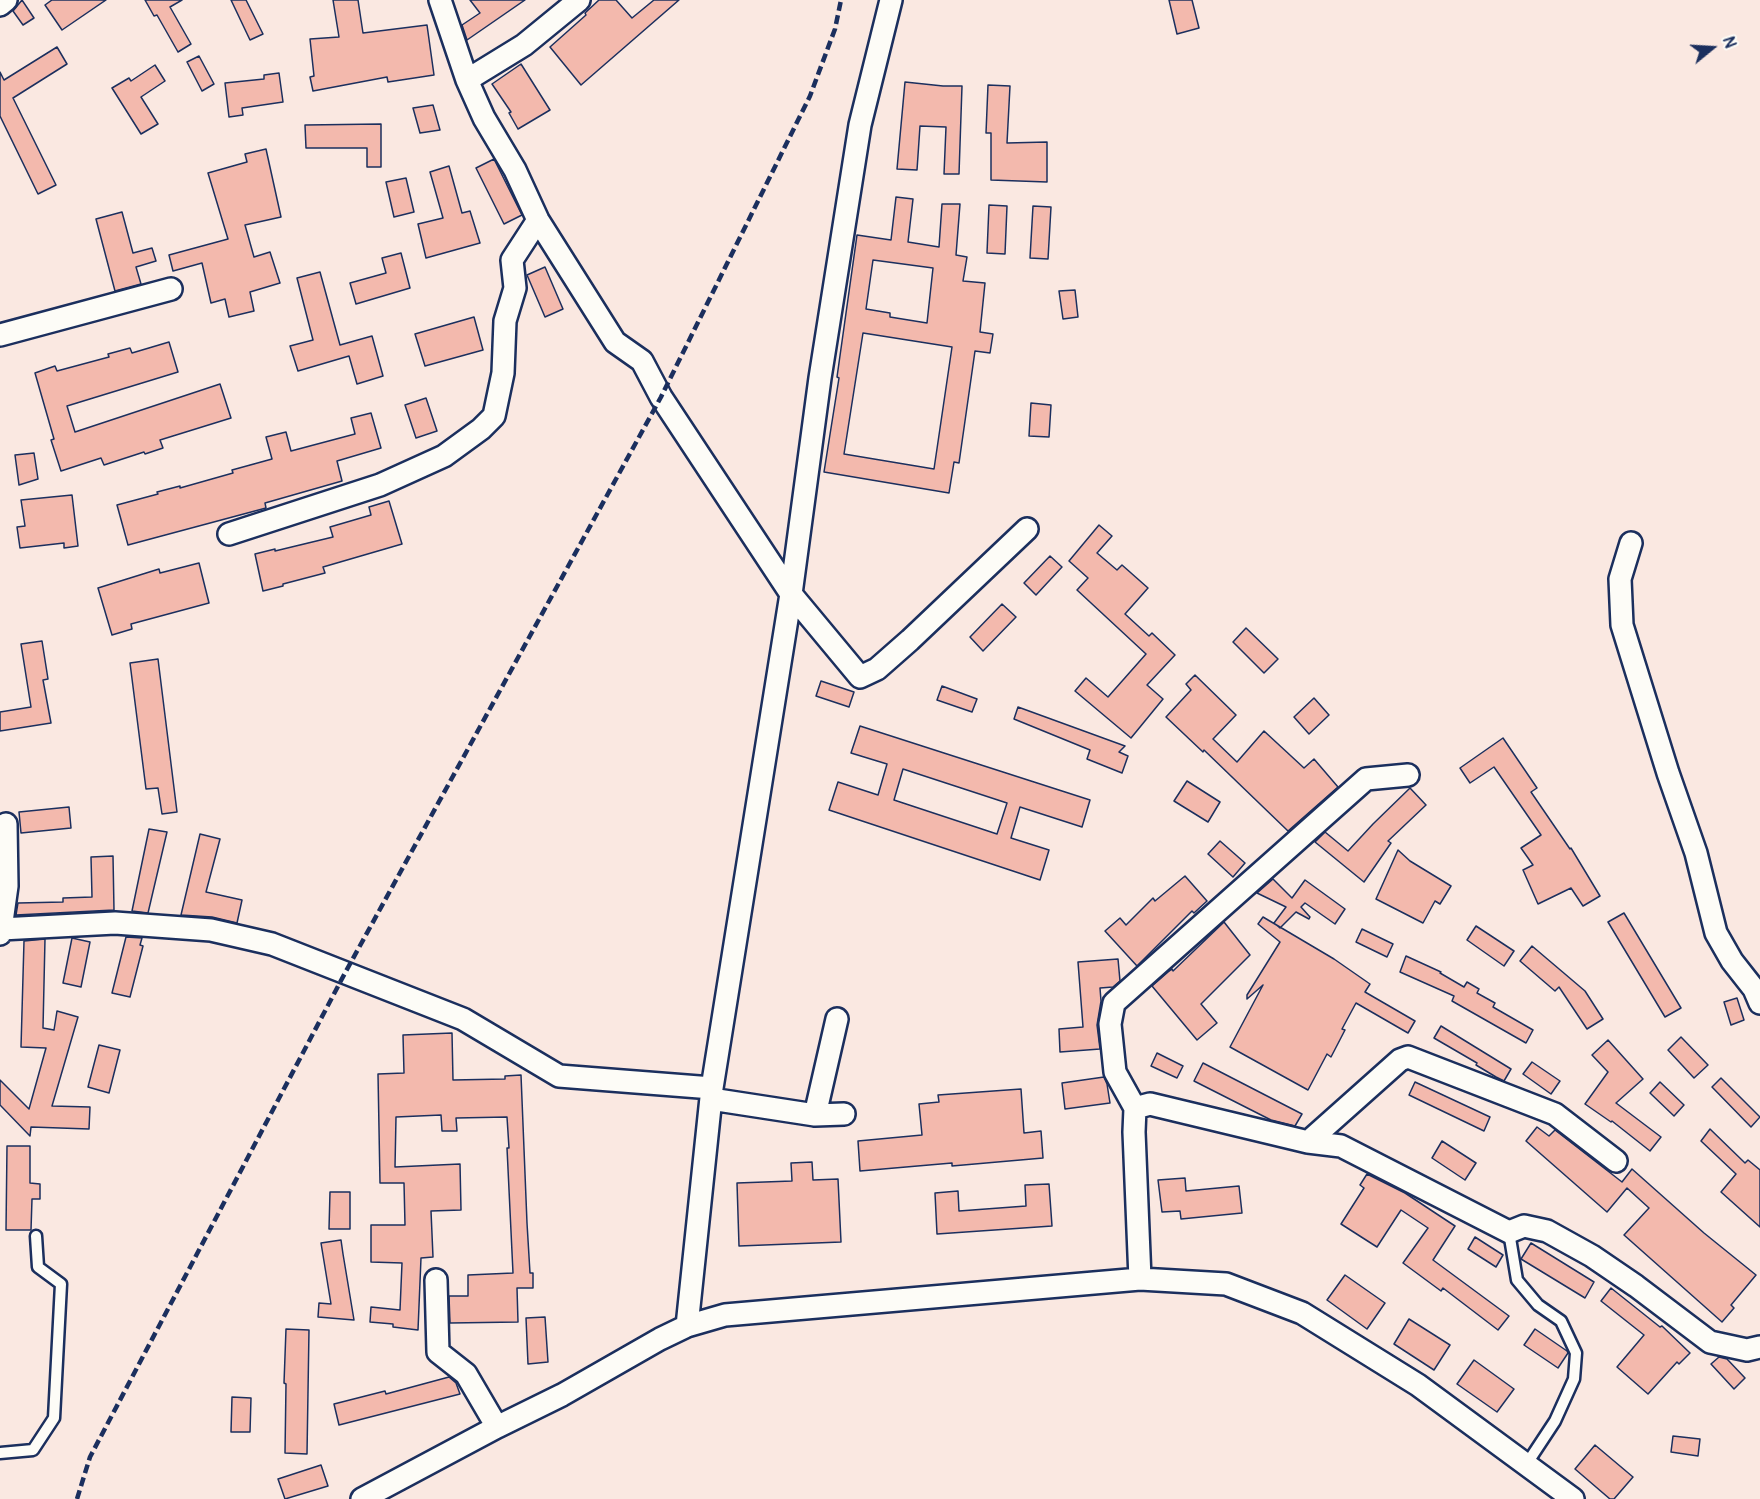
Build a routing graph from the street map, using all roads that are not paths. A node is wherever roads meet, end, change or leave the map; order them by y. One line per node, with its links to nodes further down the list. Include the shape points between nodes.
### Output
1 (440, 0): 4 (street)
2 (579, 0): 4 (street, via 524,45)
3 (891, 0): 11 (street, via 860,125)
4 (467, 80): 5 (street)
5 (538, 220): 9 (street, via 512,260 515,288 506,321 503,373 494,416 482,429 444,456 380,485); 11 (street, via 615,342 642,361 660,398)
6 (171, 289): 7 (street)
7 (0, 335)
8 (1026, 529): 11 (street, via 910,640 877,669 860,677)
9 (230, 534)
10 (1631, 543): 16 (street, via 1620,579 1622,625 1696,853 1716,933)
11 (791, 594): 18 (street)
12 (1408, 775): 19 (street, via 1366,779 1114,1003 1110,1024 1115,1072)
13 (6, 824): 14 (street, via 7,886)
14 (1, 929): 15 (street); 18 (street, via 115,924 211,930 272,944 463,1019 559,1076)
15 (0, 934)
16 (1760, 1003)
17 (837, 1019): 21 (street)
18 (712, 1093): 21 (street); 28 (street)
19 (1135, 1108): 22 (street, via 1150,1104); 26 (street)
20 (844, 1114): 21 (street)
21 (814, 1115)
22 (1308, 1142): 23 (street, via 1408,1057 1555,1114); 24 (street, via 1341,1146)
23 (1616, 1161)
24 (1509, 1232): 29 (street, via 1524,1226 1547,1231 1601,1262 1710,1342 1747,1350); 32 (lane, via 1517,1280 1538,1305 1561,1321 1576,1353 1574,1379 1556,1422)
25 (36, 1236): 31 (lane, via 38,1267 61,1284 54,1418 33,1450)
26 (1140, 1279): 28 (street, via 724,1315); 32 (street, via 1226,1284 1302,1313 1418,1385)
27 (436, 1280): 30 (street, via 438,1352 466,1374)
28 (687, 1326): 30 (street)
29 (1760, 1347)
30 (497, 1427): 33 (street)
31 (0, 1453)
32 (1526, 1465): 34 (street)
33 (362, 1499)
34 (1574, 1499)

